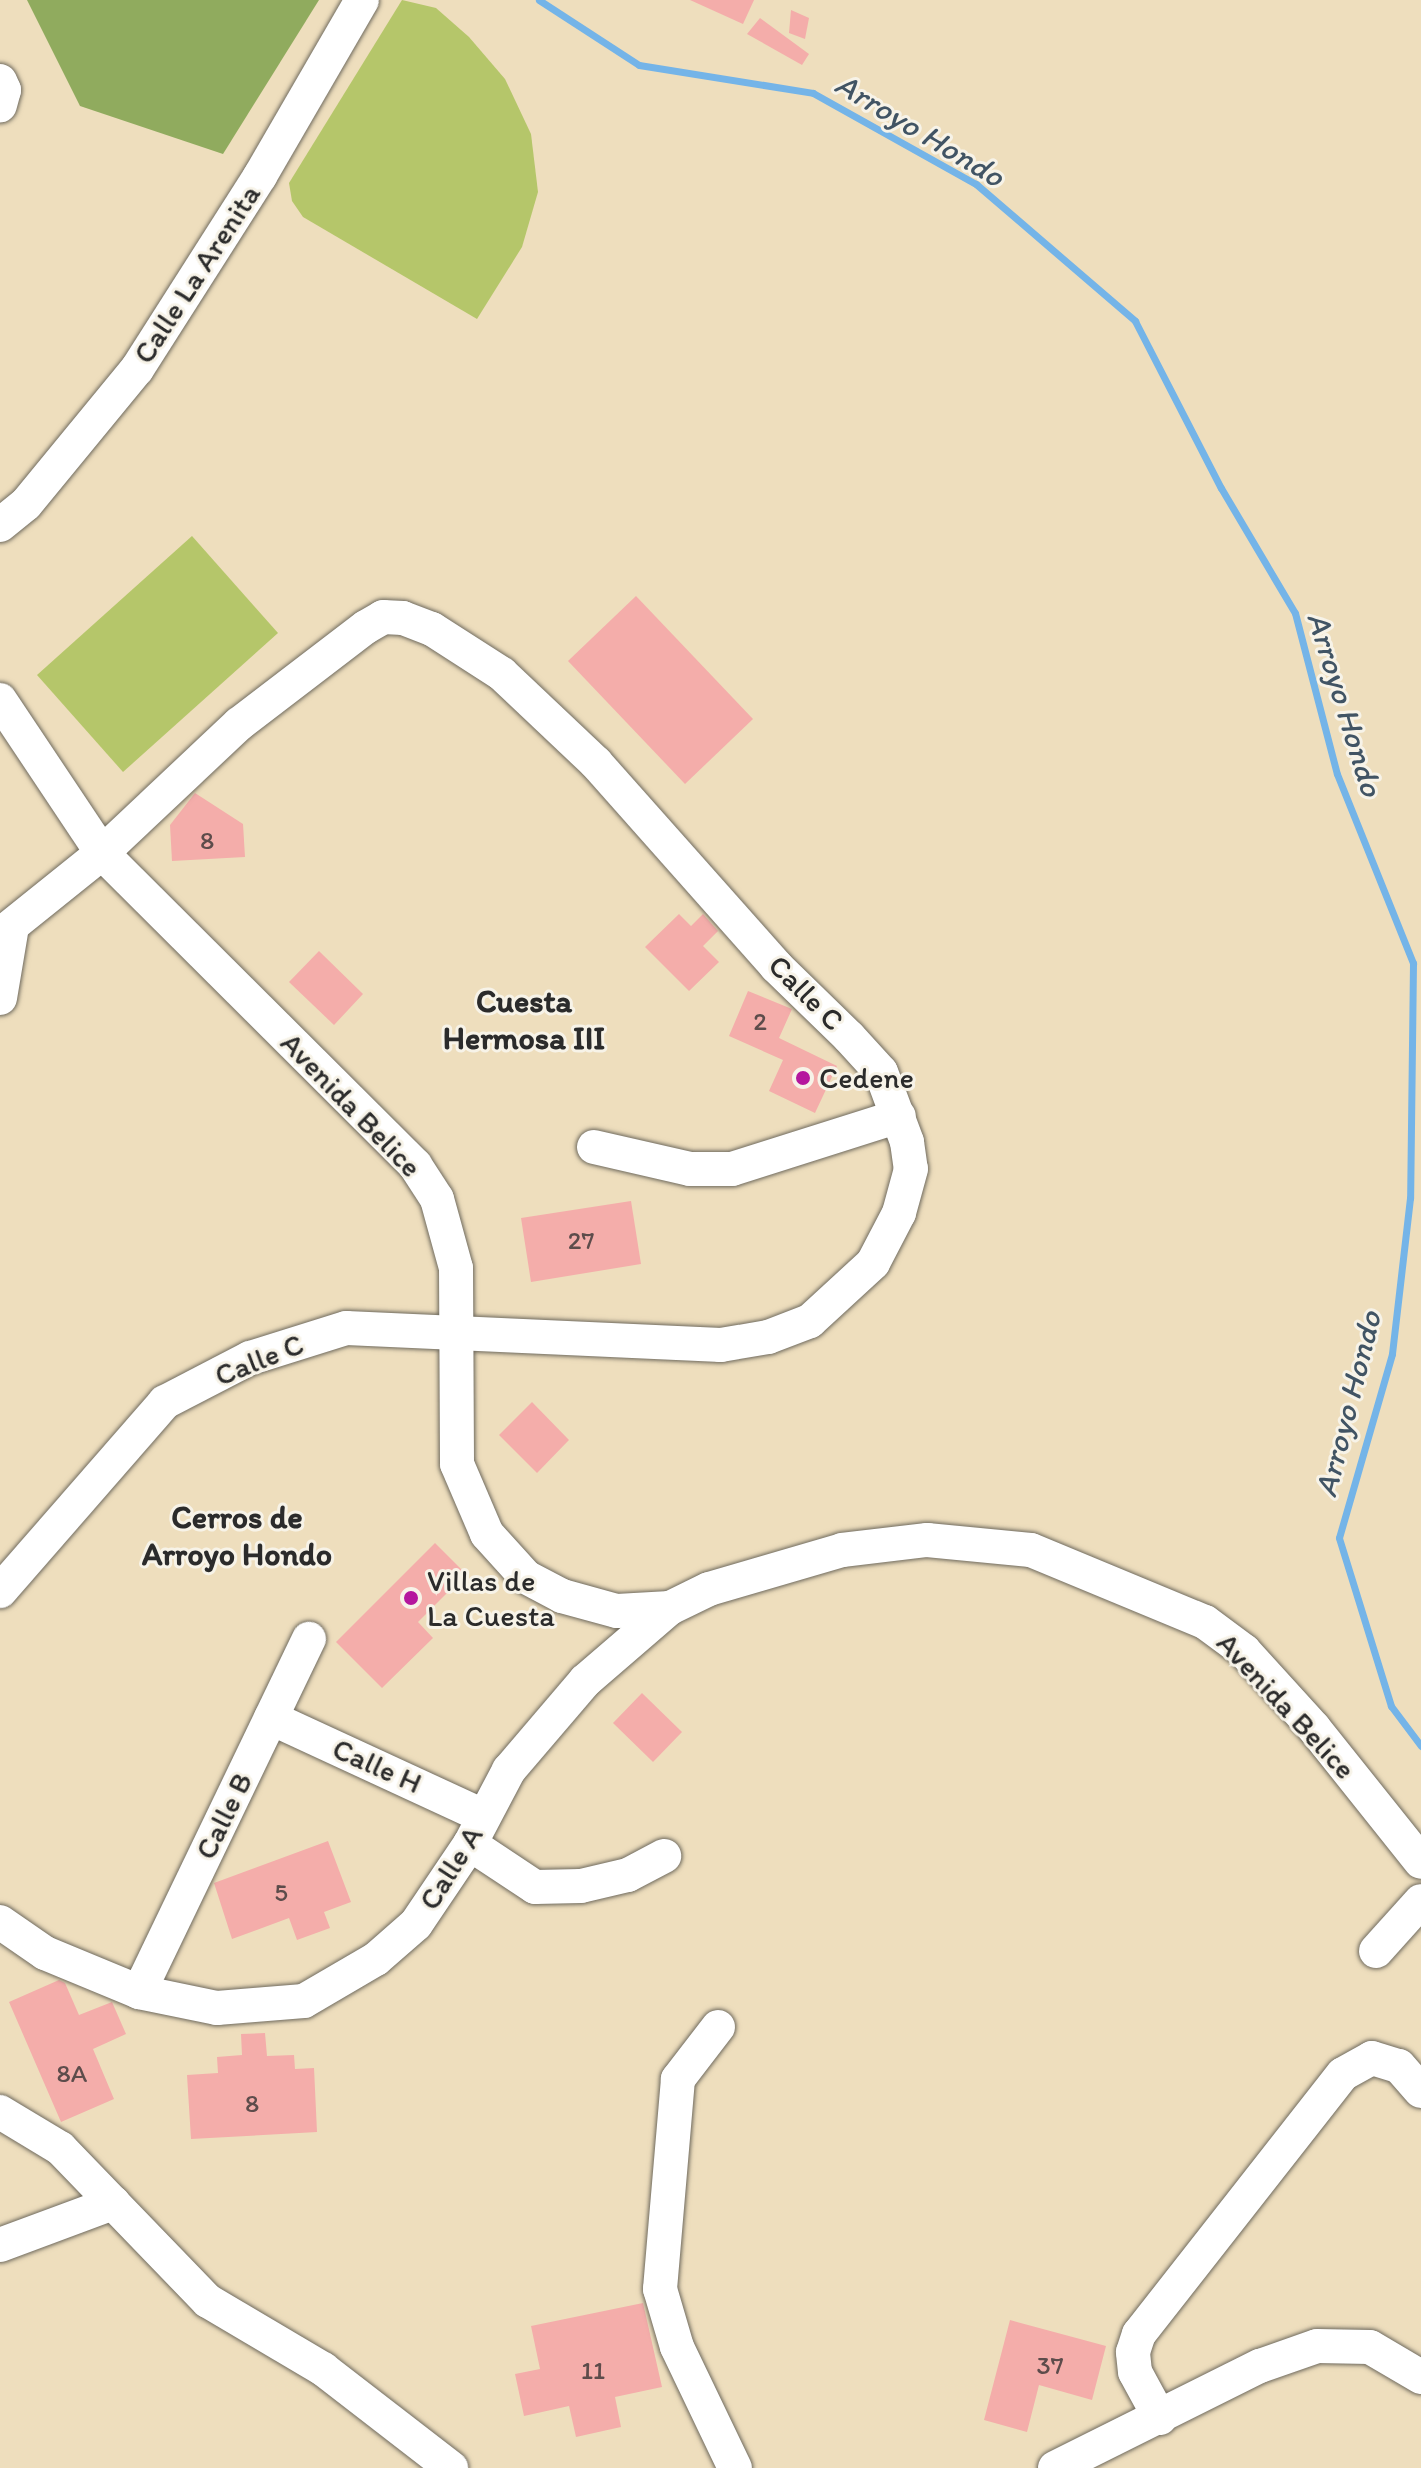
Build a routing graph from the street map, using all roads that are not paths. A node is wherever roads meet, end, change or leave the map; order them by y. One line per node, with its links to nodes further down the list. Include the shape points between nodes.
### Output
1 (362, 0): 2 (street, Calle La Arenita, via 260,176 137,369 26,504)
2 (0, 525)
3 (0, 700): 4 (street, Avenida Belice)
4 (102, 853): 5 (street, Calle C); 7 (street, Calle C, via 239,724 366,627 383,617 403,618 432,629 502,674 596,763 776,966 881,1072); 9 (street, Avenida Belice, via 415,1165 437,1199 451,1236)
5 (5, 934): 6 (street)
6 (0, 998)
7 (899, 1116): 8 (street, via 732,1169 690,1169); 9 (street, Calle C, via 911,1169 899,1213 873,1263 810,1321 768,1337 721,1345)
8 (594, 1147)
9 (454, 1330): 11 (street, Calle C, via 346,1328 250,1358 165,1402); 12 (street, Avenida Belice, via 457,1464 487,1534 526,1577 562,1596 617,1611)
10 (842, 1550): 12 (street, Calle A, via 709,1589); 17 (street, Avenida Belice, via 927,1540 1031,1550 1205,1622 1244,1651 1314,1728)
11 (0, 1591)
12 (670, 1608): 15 (street, Calle A, via 585,1681 509,1770)
13 (309, 1639): 14 (street, Calle B)
14 (271, 1718): 15 (street, Calle H); 21 (street, Calle B)
15 (477, 1830): 16 (street, Calle H, via 535,1887 581,1886 628,1875); 21 (street, Calle A, via 416,1924 376,1959 304,2001 217,2008)
16 (664, 1856)
17 (1421, 1862)
18 (1421, 1901): 20 (street)
19 (0, 1922): 21 (street, Calle A, via 45,1953)
20 (1376, 1951)
21 (139, 1992)
22 (718, 2027): 30 (street, via 678,2079 660,2289 677,2347)
23 (1421, 2091): 28 (street, via 1399,2066 1372,2058 1333,2087 1139,2334 1133,2352 1135,2372)
24 (0, 2112): 25 (street, via 60,2148)
25 (113, 2203): 26 (street); 29 (street, via 208,2301 323,2369)
26 (0, 2245)
27 (1421, 2377): 28 (street, via 1370,2347 1317,2346 1260,2366)
28 (1160, 2418): 31 (street)
29 (451, 2468)
30 (735, 2468)
31 (1055, 2468)

